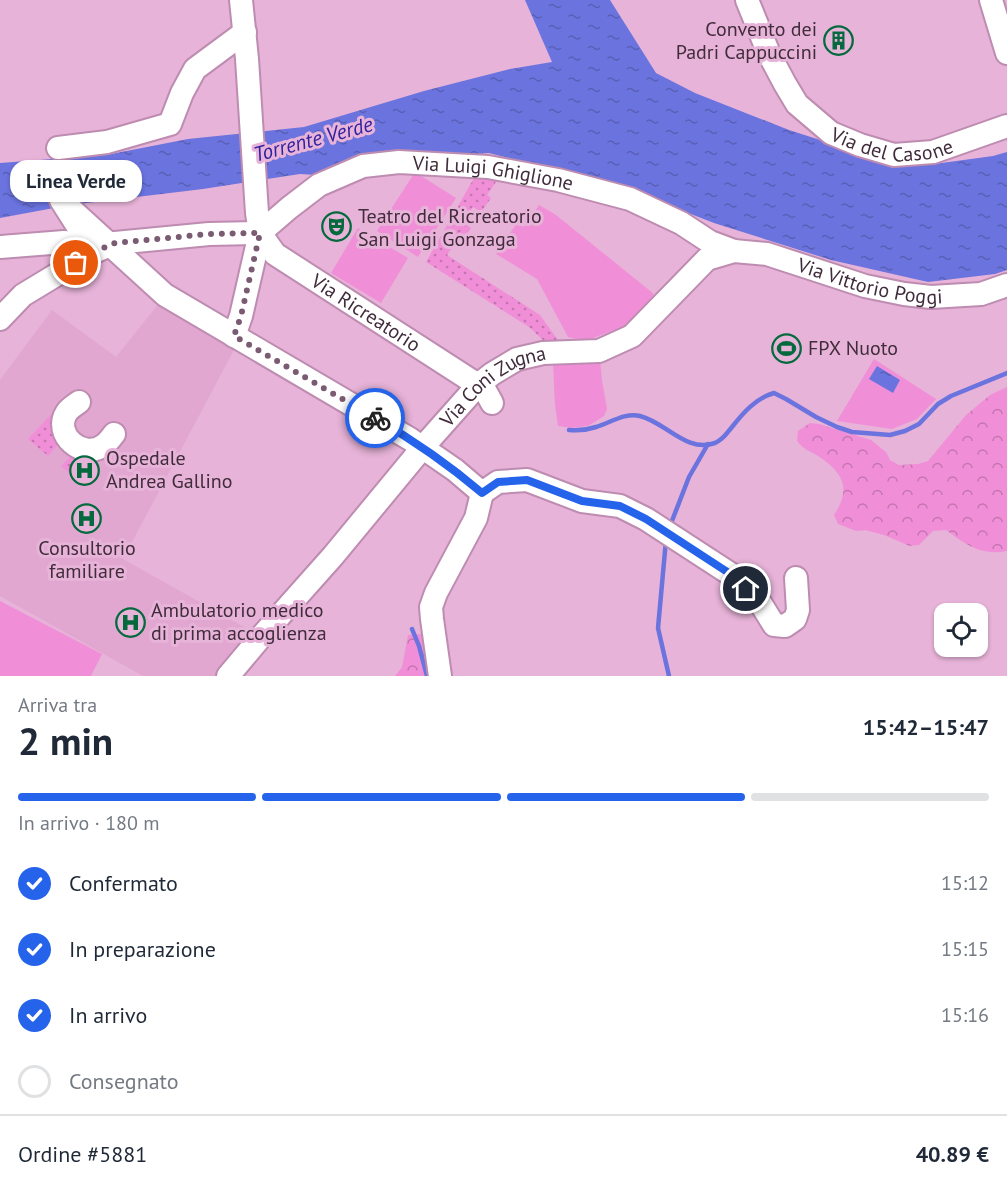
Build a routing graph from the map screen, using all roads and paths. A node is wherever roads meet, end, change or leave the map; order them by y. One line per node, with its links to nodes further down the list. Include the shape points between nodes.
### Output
1 (241, 0): 4 (street)
2 (747, 0): 6 (street, Via del Casone, via 791,106 831,133 894,155 933,152)
3 (991, 0): 5 (street)
4 (245, 32): 7 (street, via 195,69 170,124 107,142); 8 (street)
5 (1007, 53)
6 (1007, 126)
7 (58, 148)
8 (262, 224): 10 (street, via 209,234 115,243); 11 (street, Via Luigi Ghiglione, via 319,185 363,166 399,162 489,167 558,180 630,200); 14 (street); 15 (street, Via Ricreatorio, via 275,254)
9 (0, 247): 10 (street, via 64,242)
10 (102, 248): 13 (street, via 22,295); 14 (street, via 61,200 165,295)
11 (734, 251): 12 (street, Via Vittorio Poggi, via 767,254 904,294 981,294); 15 (street, Via Coni Zugna, via 708,258 632,336 599,351 543,353 517,360 492,374)
12 (1007, 285)
13 (0, 319)
14 (234, 336): 18 (street)
15 (484, 390): 18 (street, Via Coni Zugna)
16 (79, 402): 17 (street, via 64,422 70,442 80,449 92,450 103,446)
17 (114, 434)
18 (423, 447): 19 (street); 21 (street, Via Coni Zugna)
19 (482, 493): 20 (street, via 498,482 527,480 582,501 620,506 732,575 761,604 774,625 786,626 795,619); 22 (street, via 477,518 431,607)
20 (796, 578)
21 (228, 676)
22 (440, 676)

